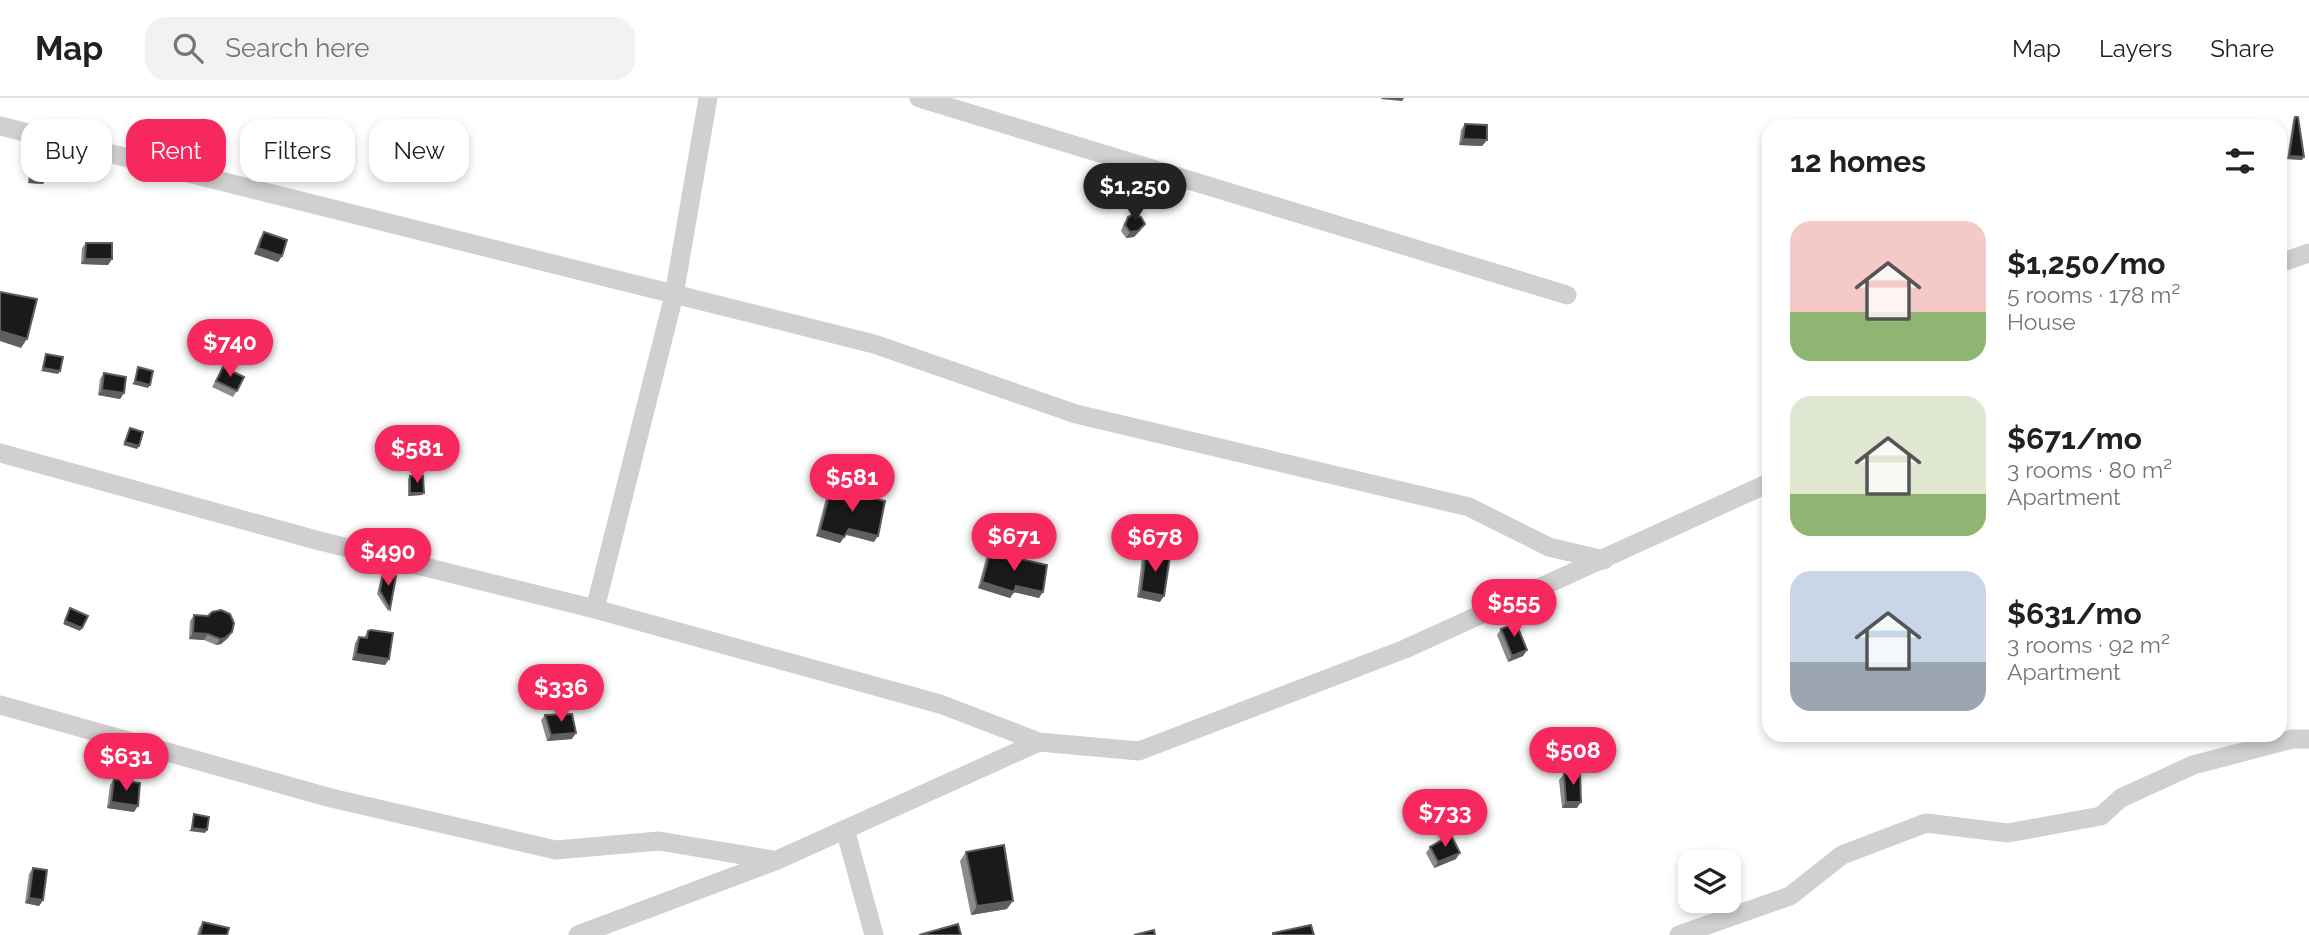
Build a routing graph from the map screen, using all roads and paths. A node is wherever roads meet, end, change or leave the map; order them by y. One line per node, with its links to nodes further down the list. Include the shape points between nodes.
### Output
1 (708, 98): 6 (street)
2 (919, 98): 7 (street)
3 (0, 126): 6 (street)
4 (2309, 253): 5 (street)
5 (2287, 261)
6 (674, 295): 10 (street, via 874,344 1076,414 1469,507 1549,547); 11 (street)
7 (1567, 295)
8 (0, 453): 11 (street, via 316,540)
9 (1762, 486): 10 (street)
10 (1604, 560): 15 (street, via 1405,649 1139,751)
11 (595, 609): 15 (street, via 940,704)
12 (0, 705): 18 (street, via 331,797 556,850 659,841)
13 (2309, 739): 14 (street)
14 (2287, 741)
15 (1038, 742): 17 (street)
16 (2281, 742): 21 (street, via 2193,765 2121,798 2101,817 2008,833 1926,823 1842,855 1790,897)
17 (845, 829): 18 (street); 20 (street)
18 (775, 861): 19 (street)
19 (578, 935)
20 (874, 935)
21 (1679, 935)

